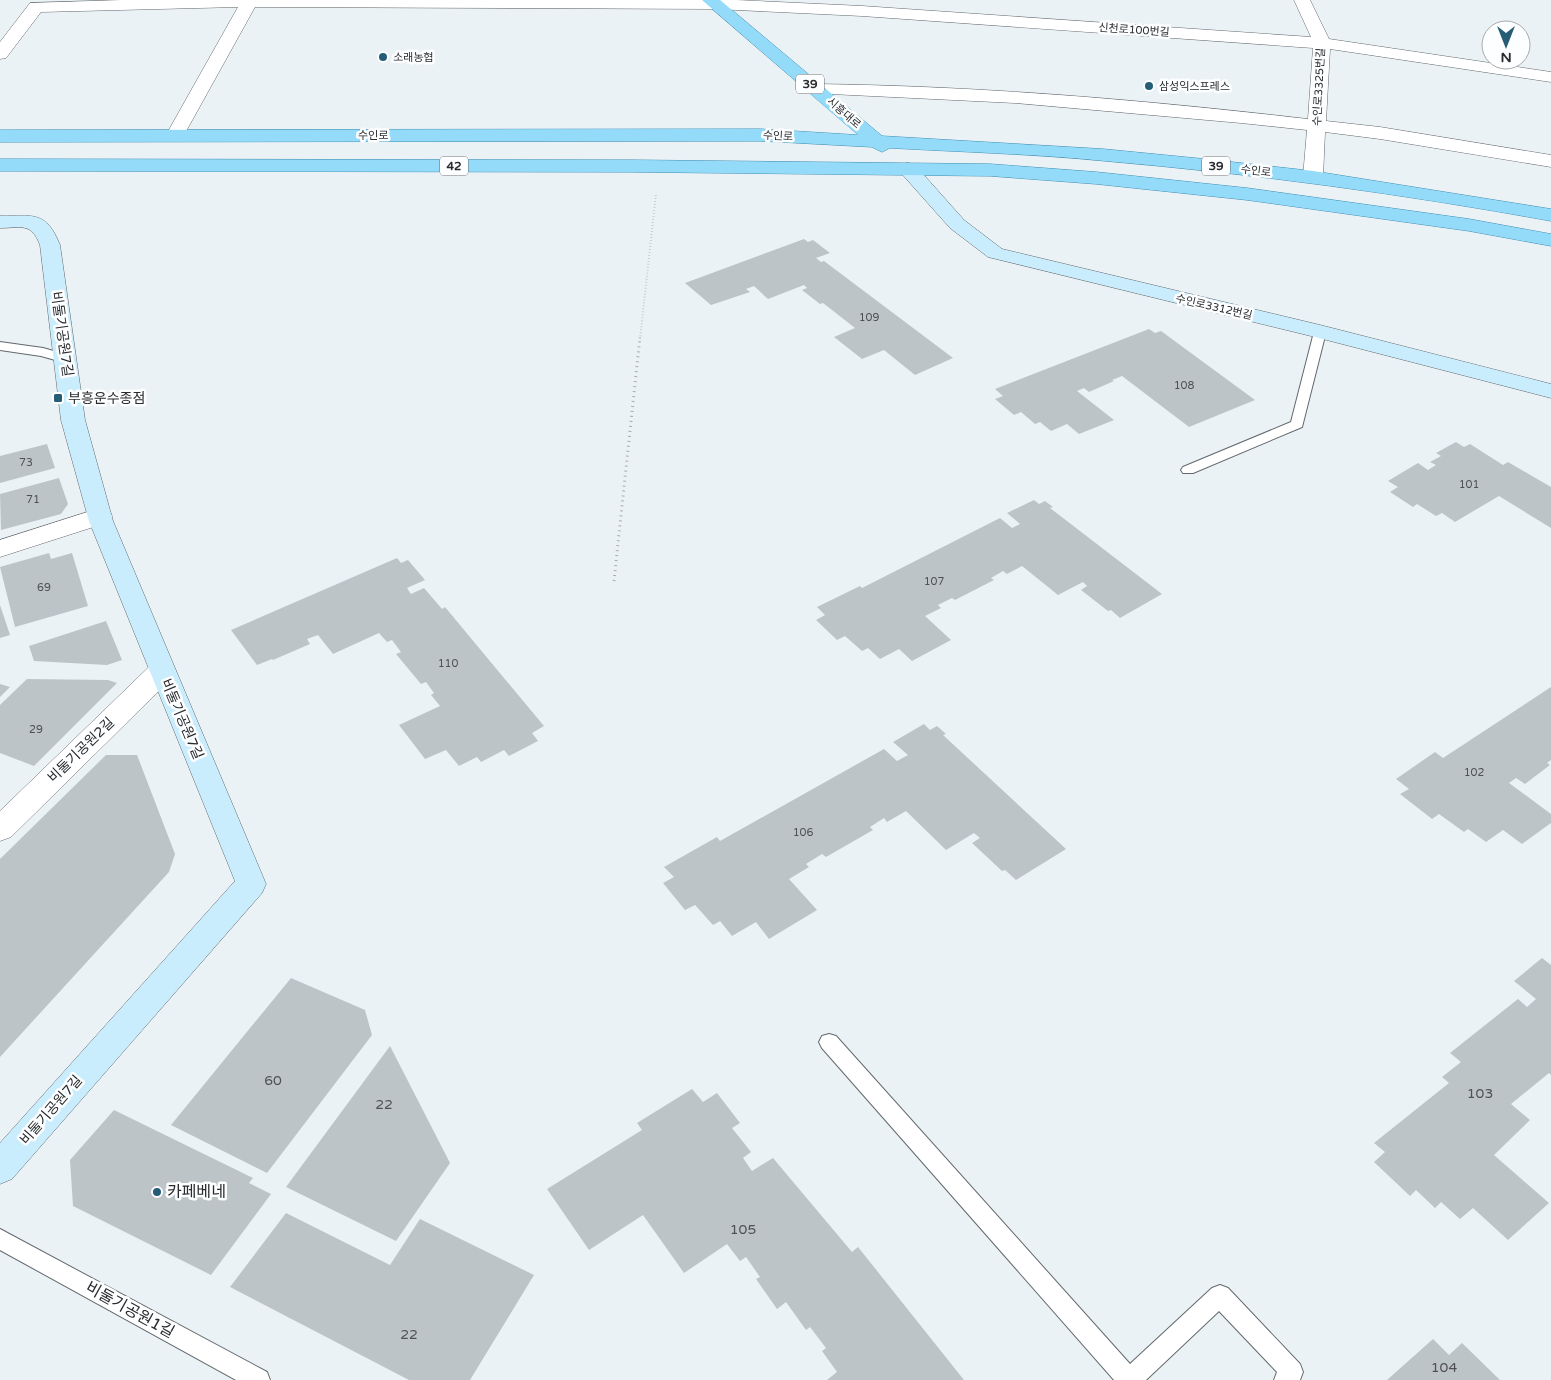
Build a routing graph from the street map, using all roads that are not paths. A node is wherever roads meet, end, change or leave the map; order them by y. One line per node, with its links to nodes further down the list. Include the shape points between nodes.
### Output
1 (1302, 0): 5 (street, 수인로3325번길)
2 (250, 2): 3 (street, 신천로100번길); 6 (street, 신천로100번길, via 36,7); 10 (street)
3 (713, 2): 4 (street, 신천로100번길); 8 (main road, 시흥대로 / 39)
4 (862, 6): 5 (street, 신천로100번길)
5 (1322, 43): 7 (street, 신천로100번길); 9 (street, 수인로3325번길)
6 (0, 54)
7 (1551, 77)
8 (816, 89): 9 (street, via 1015,98 1241,117); 12 (main road, 시흥대로 / 39)
9 (1317, 127): 13 (street, via 1380,133); 16 (street, 수인로3325번길)
10 (175, 135): 11 (main road, 수인로); 12 (main road, 수인로, via 760,135)
11 (0, 136)
12 (878, 142): 15 (main road, 시흥대로 / 39); 16 (main road, 수인로 / 39, via 1103,155)
13 (1551, 161)
14 (0, 165): 15 (main road, 수인로 / 42)
15 (908, 169): 19 (main road, 수인로 / 39, via 1032,173 1247,194 1412,216); 20 (street, 수인로3312번길, via 957,224 995,253)
16 (1313, 178): 17 (main road, 수인로 / 39)
17 (1551, 215)
18 (0, 222): 22 (street, 비둘기공원7길, via 34,222 44,230 50,245)
19 (1551, 240)
20 (1320, 332): 23 (street, 수인로3312번길); 24 (lane, via 1296,424)
21 (0, 346): 22 (lane)
22 (66, 359): 25 (street, 비둘기공원7길, via 74,420)
23 (1551, 391)
24 (1188, 470)
25 (100, 516): 26 (street); 27 (street, 비둘기공원7길)
26 (0, 549)
27 (162, 671): 28 (street, 비둘기공원2길); 30 (street, 비둘기공원7길, via 251,884)
28 (0, 829)
29 (830, 1042): 33 (lane)
30 (0, 1168)
31 (0, 1239): 32 (lane, 비둘기공원1길)
32 (259, 1380)
33 (1129, 1380): 34 (lane, via 1220,1296 1292,1372)
34 (1285, 1380)

